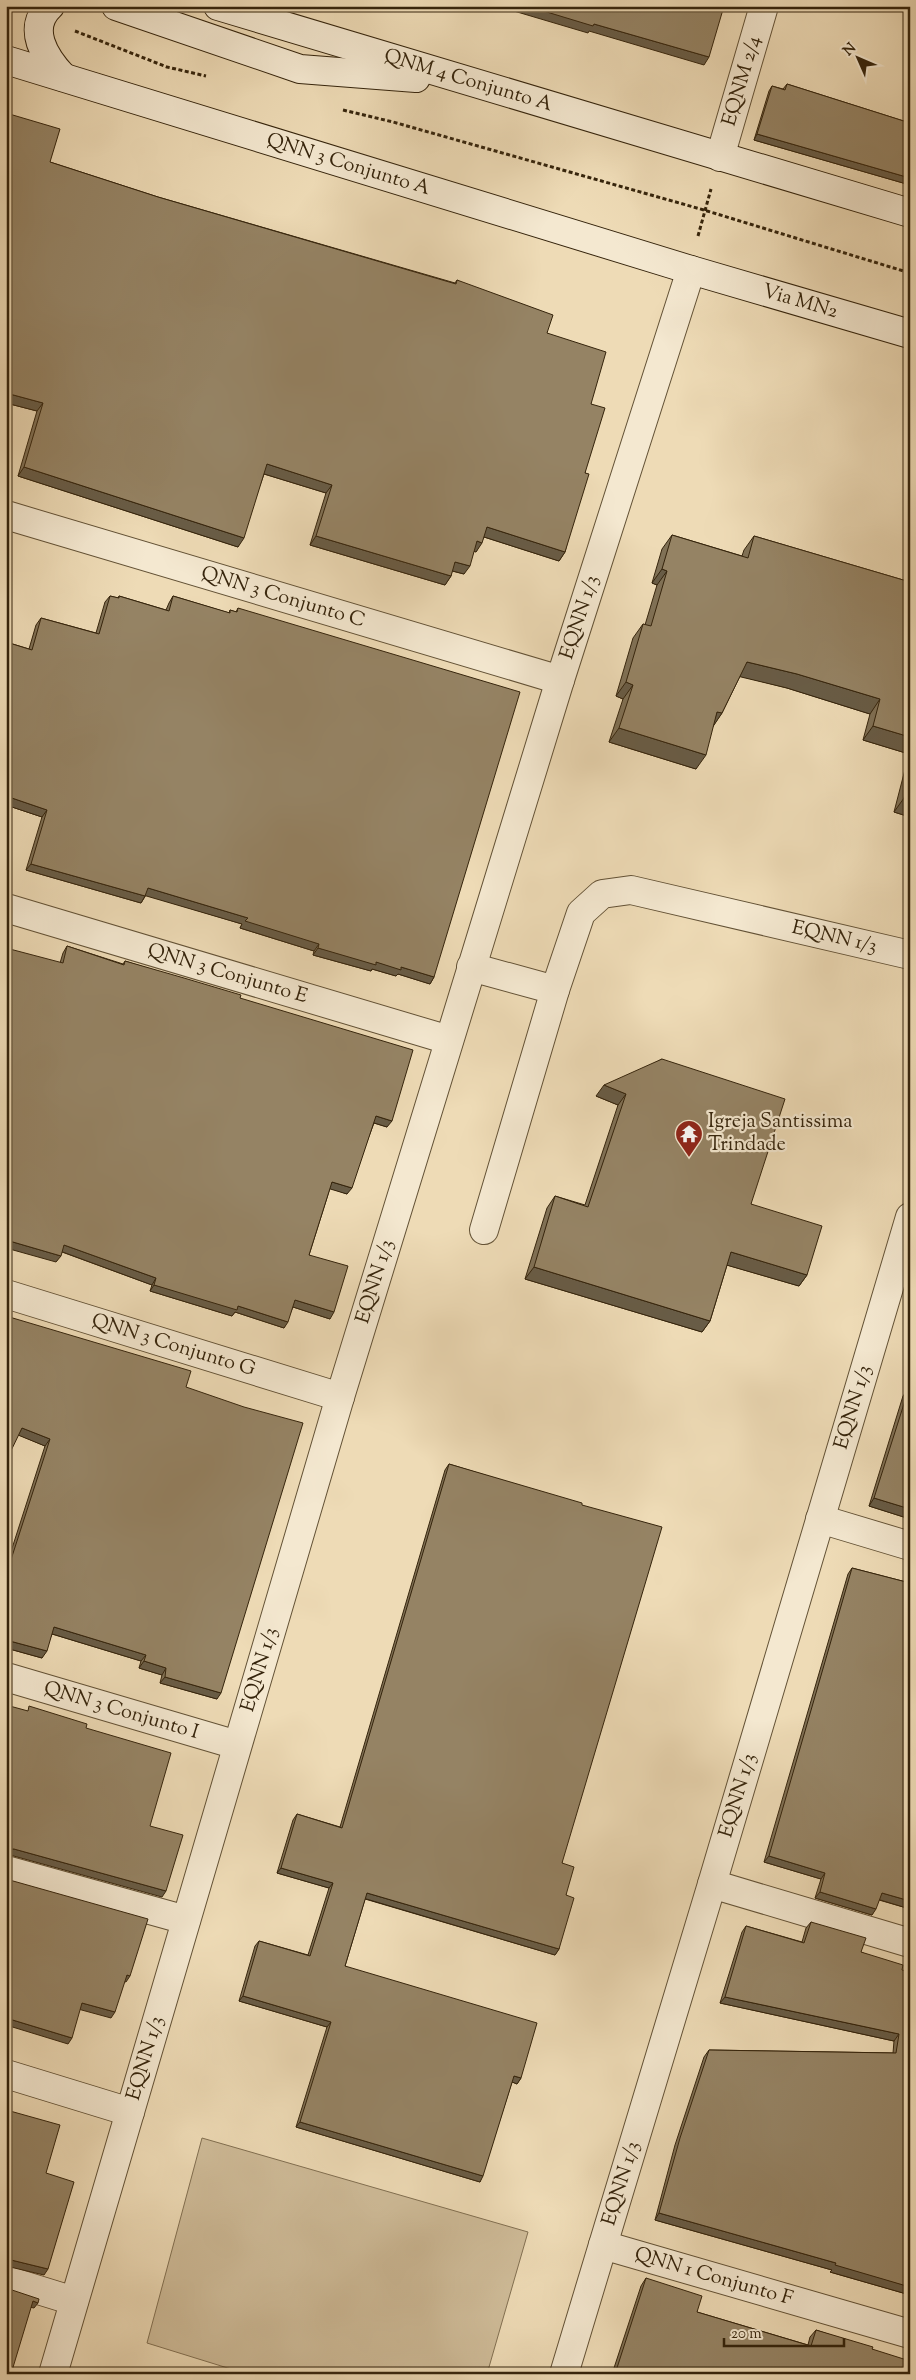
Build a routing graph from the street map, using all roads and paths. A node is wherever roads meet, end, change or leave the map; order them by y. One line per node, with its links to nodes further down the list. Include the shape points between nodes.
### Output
1 (116, 6): 8 (street, via 300,69)
2 (218, 6): 8 (street, QNM 4 Conjunto A)
3 (764, 6): 10 (street, EQNM 2/4)
4 (46, 12): 6 (street, via 38,37 46,56); 7 (path, via 167,67)
5 (6, 60): 6 (street, QNN 3 Conjunto A)
6 (63, 76): 13 (street, QNN 3 Conjunto A)
7 (214, 78)
8 (470, 82): 10 (street, QNM 4 Conjunto A)
9 (336, 108): 11 (path)
10 (720, 157): 11 (path); 12 (street)
11 (704, 210): 13 (path); 14 (path)
12 (910, 213)
13 (691, 270): 15 (street, Via MN2); 17 (street, EQNN 1/3)
14 (910, 273)
15 (910, 334)
16 (6, 515): 17 (street, QNN 3 Conjunto C)
17 (560, 680): 20 (street, EQNN 1/3)
18 (6, 908): 22 (street, QNN 3 Conjunto E)
19 (910, 955): 21 (street, EQNN 1/3, via 631,890 602,894 581,913)
20 (471, 967): 21 (street); 22 (street, EQNN 1/3)
21 (554, 990): 24 (street, EQNN 1/3)
22 (449, 1040): 26 (street, EQNN 1/3)
23 (910, 1217): 27 (street, EQNN 1/3)
24 (484, 1230)
25 (6, 1294): 26 (street, QNN 3 Conjunto G)
26 (340, 1397): 30 (street, EQNN 1/3)
27 (820, 1519): 28 (street); 32 (street, EQNN 1/3)
28 (910, 1546)
29 (6, 1677): 30 (street, QNN 3 Conjunto I)
30 (236, 1745): 33 (street, EQNN 1/3)
31 (6, 1870): 33 (street)
32 (712, 1884): 34 (street); 37 (street, EQNN 1/3)
33 (186, 1920): 36 (street, EQNN 1/3)
34 (910, 1943)
35 (6, 2074): 36 (street)
36 (130, 2112): 39 (street, EQNN 1/3)
37 (602, 2245): 40 (street, QNN 1 Conjunto F); 42 (street, EQNN 1/3)
38 (6, 2280): 39 (street)
39 (74, 2301): 41 (street, EQNN 1/3)
40 (910, 2334)
41 (53, 2374)
42 (564, 2374)

